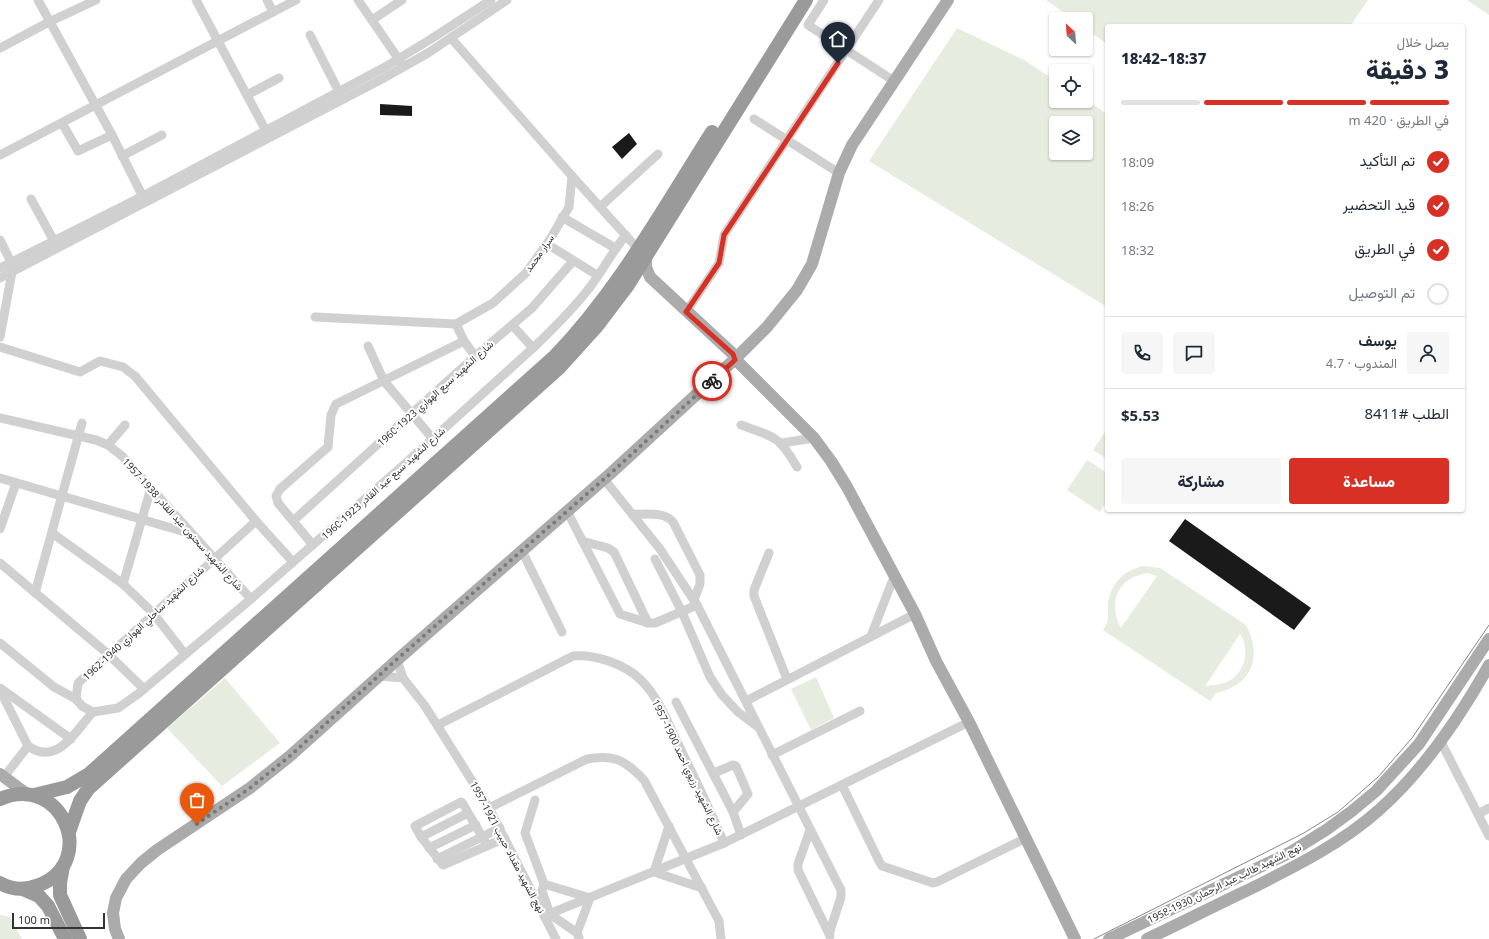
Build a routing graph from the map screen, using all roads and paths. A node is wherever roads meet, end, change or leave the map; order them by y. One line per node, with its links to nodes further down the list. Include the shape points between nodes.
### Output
1 (38, 0): 18 (street)
2 (96, 0): 15 (street)
3 (196, 0): 21 (street)
4 (267, 0): 16 (street)
5 (296, 0): 16 (street)
6 (358, 0): 17 (street)
7 (402, 0): 17 (street)
8 (490, 0): 24 (street)
9 (507, 0): 20 (street)
10 (795, 0): 50 (highway)
11 (806, 0): 50 (highway)
12 (824, 0): 23 (street, via 808,25)
13 (879, 0): 23 (street)
14 (948, 0): 26 (main road)
15 (84, 3): 18 (street)
16 (273, 12): 21 (street)
17 (372, 20): 24 (street)
18 (49, 22): 22 (street); 29 (street)
19 (310, 35): 27 (street)
20 (451, 38): 24 (street); 40 (street)
21 (217, 41): 28 (street); 29 (street)
22 (0, 48)
23 (846, 50): 26 (street); 35 (street)
24 (401, 63): 27 (street); 42 (street)
25 (279, 78): 28 (street)
26 (894, 81): 39 (main road, via 852,145)
27 (339, 92): 32 (street)
28 (247, 95): 32 (street)
29 (96, 105): 31 (street); 33 (street)
30 (754, 119): 35 (street)
31 (62, 123): 33 (street, via 78,151); 37 (street)
32 (266, 131): 42 (street)
33 (112, 135): 38 (street)
34 (162, 135): 38 (street)
35 (787, 140): 39 (street); 59 (street, via 724,235 719,263)
36 (658, 154): 43 (street)
37 (0, 155)
38 (122, 156): 42 (street)
39 (839, 174): 69 (main road, via 818,248 806,275 767,327)
40 (572, 176): 43 (street); 44 (street, سرار محمد, via 569,207)
41 (31, 198): 47 (street)
42 (143, 199): 47 (street); 55 (street)
43 (600, 207): 45 (street)
44 (562, 217): 48 (street, سرار محمد); 49 (street)
45 (626, 235): 49 (street, شارع الشهيد سبع عبد القادر 1923-1960); 50 (street)
46 (0, 240): 53 (street)
47 (54, 241): 53 (street)
48 (547, 244): 52 (street); 61 (street, سرار محمد, via 526,273 493,303)
49 (615, 248): 56 (street, شارع الشهيد سبع عبد القادر 1923-1960)
50 (642, 252): 58 (highway); 59 (main road, via 650,278); 140 (highway, via 588,320 554,357 89,774 67,787)
51 (0, 257): 53 (street)
52 (573, 261): 56 (street); 62 (street, شارع الشهيد سبع الهواري 1923-1960, via 532,308)
53 (11, 262): 54 (street); 55 (street)
54 (0, 268)
55 (12, 272): 57 (street); 63 (street)
56 (598, 275): 67 (street, شارع الشهيد سبع عبد القادر 1923-1960, via 577,303)
57 (0, 278)
58 (628, 285): 59 (main road, via 638,281 649,283); 153 (highway, via 597,326 559,368 88,789 80,801)
59 (684, 314): 69 (main road, via 727,358)
60 (315, 317): 61 (street)
61 (456, 324): 64 (street)
62 (512, 325): 67 (street); 68 (street, شارع الشهيد سبع الهواري 1923-1960)
63 (0, 337)
64 (464, 341): 68 (street); 70 (street)
65 (368, 346): 70 (street)
66 (0, 347): 90 (street, via 80,372 100,361 122,367 135,376)
67 (533, 348): 78 (street, شارع الشهيد سبع عبد القادر 1923-1960)
68 (476, 356): 71 (street, شارع الشهيد سبع الهواري 1923-1960)
69 (735, 360): 77 (main road); 83 (main road)
70 (384, 381): 71 (street); 91 (street, via 336,404 331,415 328,448 280,489 276,496 278,503)
71 (411, 414): 78 (street); 91 (street, شارع الشهيد سبع الهواري 1923-1960)
72 (0, 418): 76 (street, شارع الشهيد سحنون عبد القادر 1938-1957)
73 (82, 422): 76 (street)
74 (125, 425): 80 (street)
75 (741, 425): 79 (street, via 772,436)
76 (80, 436): 80 (street, شارع الشهيد سحنون عبد القادر 1938-1957); 86 (street)
77 (814, 438): 79 (street); 103 (main road, via 847,487)
78 (433, 439): 96 (street, شارع الشهيد سبع عبد القادر 1923-1960)
79 (782, 443): 81 (street)
80 (108, 445): 85 (street, شارع الشهيد سحنون عبد القادر 1938-1957, via 122,456)
81 (797, 467)
82 (0, 478): 84 (street)
83 (604, 479): 87 (main road); 88 (street)
84 (16, 483): 86 (street); 92 (street)
85 (151, 488): 89 (street); 94 (street, شارع الشهيد سحنون عبد القادر 1938-1957)
86 (62, 497): 89 (street); 93 (street)
87 (567, 511): 95 (street); 97 (main road)
88 (632, 514): 107 (street, via 671,564); 107 (street, via 663,515 674,522 700,575)
89 (141, 520): 94 (street); 104 (street)
90 (256, 521): 99 (street, شارع الشهيد ساحلي الهواري 1940-1962); 101 (street)
91 (293, 521): 96 (street)
92 (0, 529)
93 (52, 533): 104 (street); 105 (street)
94 (193, 534): 99 (street, شارع الشهيد سحنون عبد القادر 1938-1957)
95 (582, 541): 111 (street, via 618,612); 111 (street, via 614,552)
96 (313, 544): 101 (street, شارع الشهيد سبع عبد القادر 1923-1960)
97 (522, 551): 112 (street); 118 (main road)
98 (769, 553): 122 (street, via 754,596)
99 (214, 558): 106 (street, شارع الشهيد سحنون عبد القادر 1938-1957); 109 (street, شارع الشهيد ساحلي الهواري 1940-1962)
100 (655, 559): 108 (street)
101 (293, 562): 106 (street, شارع الشهيد سبع عبد القادر 1923-1960)
102 (0, 563): 105 (street)
103 (895, 574): 110 (main road); 113 (street)
104 (123, 584): 109 (street)
105 (35, 593): 116 (street)
106 (251, 599): 117 (street, شارع الشهيد سبع عبد القادر 1923-1960)
107 (695, 603): 108 (street); 126 (street)
108 (682, 612): 111 (street, via 655,623); 132 (street, via 715,686 738,712)
109 (153, 613): 116 (street, شارع الشهيد ساحلي الهواري 1940-1962); 117 (street)
110 (915, 614): 113 (street); 130 (main road)
111 (648, 623)
112 (562, 632)
113 (871, 636): 122 (street)
114 (1489, 639): 180 (main road, نهج الشهيد طالب عبد الرحمان 1930-1958, via 1419,744 1376,790 1352,811 1289,853)
115 (0, 643): 125 (street, via 54,687)
116 (108, 654): 124 (street); 125 (street, شارع الشهيد ساحلي الهواري 1940-1962, via 78,683)
117 (185, 654): 124 (street, شارع الشهيد سبع عبد القادر 1923-1960)
118 (396, 660): 120 (main road); 121 (street, نهج الشهيد مقداد حبيب 1921-1957)
119 (1489, 665): 134 (main road, نهج الشهيد طالب عبد الرحمان 1930-1958)
120 (379, 676): 121 (street); 176 (main road, via 260,780 141,863 126,880 116,898 113,913)
121 (403, 678): 131 (street, نهج الشهيد مقداد حبيب 1921-1957)
122 (787, 679): 126 (street)
123 (0, 689): 133 (street); 135 (street)
124 (144, 689): 129 (street, شارع الشهيد سبع عبد القادر 1923-1960, via 118,708)
125 (76, 699): 129 (street, via 82,706)
126 (746, 701): 132 (street)
127 (676, 702): 137 (street)
128 (860, 711): 136 (street)
129 (94, 712): 133 (street)
130 (969, 722): 139 (street); 159 (main road)
131 (438, 725): 144 (street, نهج الشهيد مقداد حبيب 1921-1957); 160 (street, شارع الشهيد رزيوي احمد 1900-1957, via 573,656 587,656 618,666 640,679 651,692)
132 (759, 727): 136 (street)
133 (71, 739): 135 (street, via 56,751 36,751)
134 (1440, 740): 148 (street); 181 (main road, نهج الشهيد طالب عبد الرحمان 1930-1958, via 1403,786 1358,828 1296,866)
135 (28, 746): 138 (street)
136 (772, 755): 143 (street)
137 (714, 773): 146 (street); 146 (street, via 736,766 748,790 747,797)
138 (2, 776): 140 (main road)
139 (842, 785): 143 (street); 159 (street, via 882,866 933,883)
140 (31, 794): 141 (highway, via 13,794); 153 (highway, via 54,806 64,818)
141 (0, 799)
142 (535, 800): 167 (street, via 525,833)
143 (798, 807): 152 (street); 154 (street)
144 (489, 808): 150 (street, via 573,765 603,756 619,760 644,780); 151 (street, نهج الشهيد مقداد حبيب 1921-1957)
145 (1489, 808): 148 (street)
146 (733, 812): 154 (street)
147 (468, 813): 149 (street); 157 (street); 157 (street, via 461,802 417,823 415,826)
148 (1478, 814): 156 (street)
149 (476, 825): 155 (street); 162 (street)
150 (669, 826): 164 (street); 166 (street)
151 (500, 828): 155 (street); 158 (street, نهج الشهيد مقداد حبيب 1921-1957)
152 (810, 830): 173 (street, via 841,890); 173 (street, via 798,870)
153 (69, 832): 165 (highway, via 69,848)
154 (741, 835): 160 (street)
155 (482, 836): 161 (street); 163 (street)
156 (1489, 836)
157 (421, 837): 162 (street)
158 (505, 838): 161 (street); 171 (street, نهج الشهيد مقداد حبيب 1921-1957)
159 (1026, 838): 179 (main road)
160 (724, 843): 164 (street)
161 (487, 845): 163 (street, via 446,865 440,864)
162 (429, 848): 163 (street)
163 (437, 858)
164 (686, 858): 166 (street); 169 (street)
165 (64, 863): 168 (highway, via 55,875 44,883); 175 (highway, via 60,895)
166 (654, 872): 169 (street); 170 (street)
167 (544, 884): 170 (street); 171 (street, via 542,891)
168 (8, 887): 174 (highway, via 39,896 48,906)
169 (702, 888): 178 (street, via 719,921)
170 (590, 898): 171 (street); 172 (street)
171 (547, 915): 172 (street); 177 (street, نهج الشهيد مقداد حبيب 1921-1957)
172 (578, 936)
173 (830, 936)
174 (65, 939)
175 (80, 939)
176 (119, 939)
177 (556, 939)
178 (721, 939)
179 (1075, 939)
180 (1108, 939)
181 (1147, 939)

